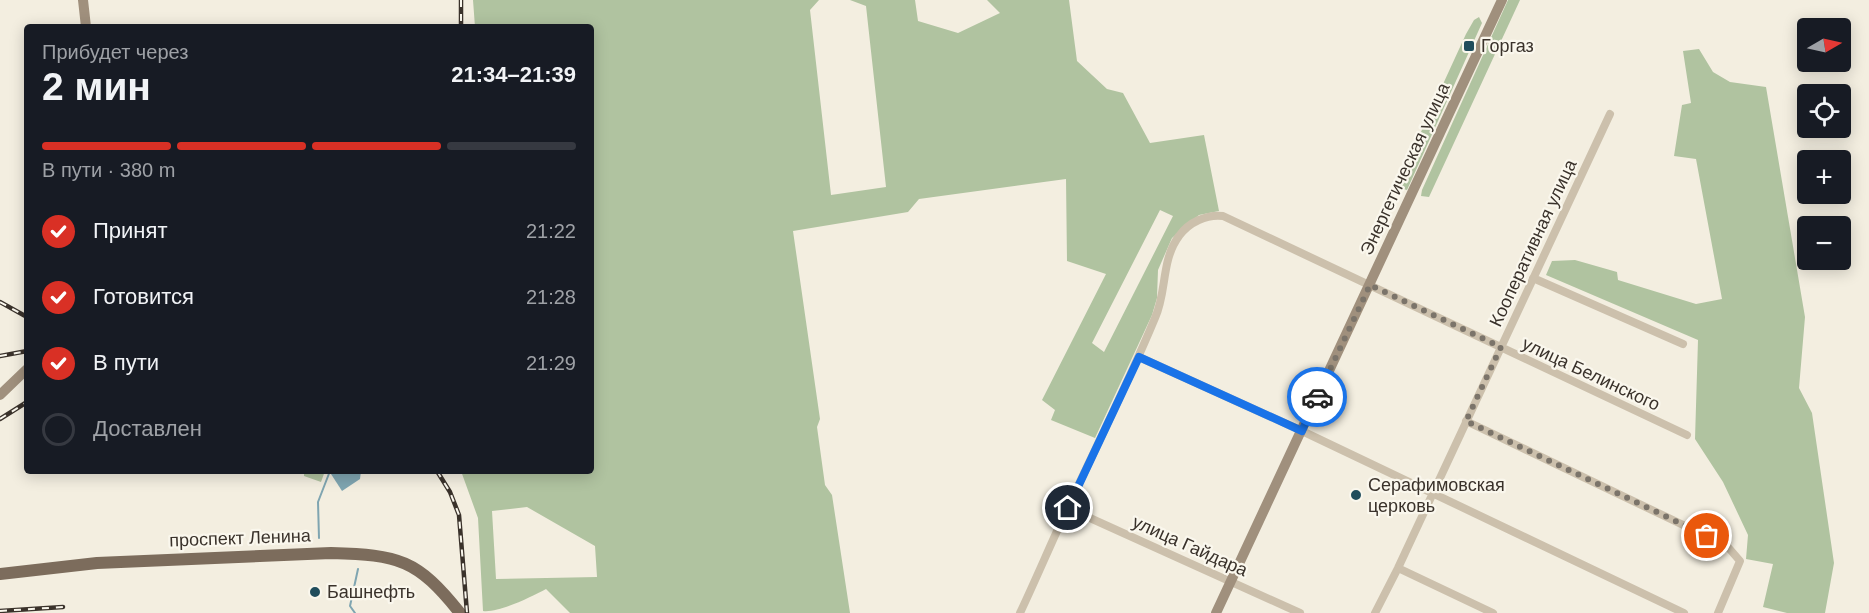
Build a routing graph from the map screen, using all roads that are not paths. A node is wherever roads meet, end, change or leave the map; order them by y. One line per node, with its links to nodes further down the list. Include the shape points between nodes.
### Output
1 (83, 0): 3 (street)
2 (1502, 0): 6 (street, Энергетическая улица)
3 (86, 24)
4 (1610, 114): 5 (street, Кооперативная улица)
5 (1533, 278): 7 (street); 8 (street, Кооперативная улица)
6 (1370, 285): 8 (street, улица Белинского); 9 (street, улица Белинского, via 1214,215 1194,223 1180,235 1170,253 1160,308); 13 (street, Энергетическая улица)
7 (1683, 344)
8 (1501, 347): 12 (street, Кооперативная улица); 14 (street, улица Белинского)
9 (1139, 357): 13 (street); 16 (street)
10 (24, 372): 11 (street)
11 (0, 395)
12 (1466, 421): 15 (street, Кооперативная улица); 27 (street, via 1727,546 1740,561)
13 (1302, 431): 15 (street); 19 (street, Энергетическая улица)
14 (1687, 435)
15 (1432, 494): 17 (street, Кооперативная улица); 26 (street)
16 (1068, 508): 19 (street, улица Гайдара); 21 (street)
17 (1398, 568): 24 (street, Кооперативная улица); 25 (street)
18 (0, 574): 20 (main road, проспект Ленина, via 97,563 357,553 388,557 417,568)
19 (1231, 581): 22 (street, Энергетическая улица); 23 (street, улица Гайдара)
20 (460, 613)
21 (1020, 613)
22 (1216, 613)
23 (1300, 613)
24 (1375, 613)
25 (1493, 613)
26 (1684, 613)
27 (1718, 613)

